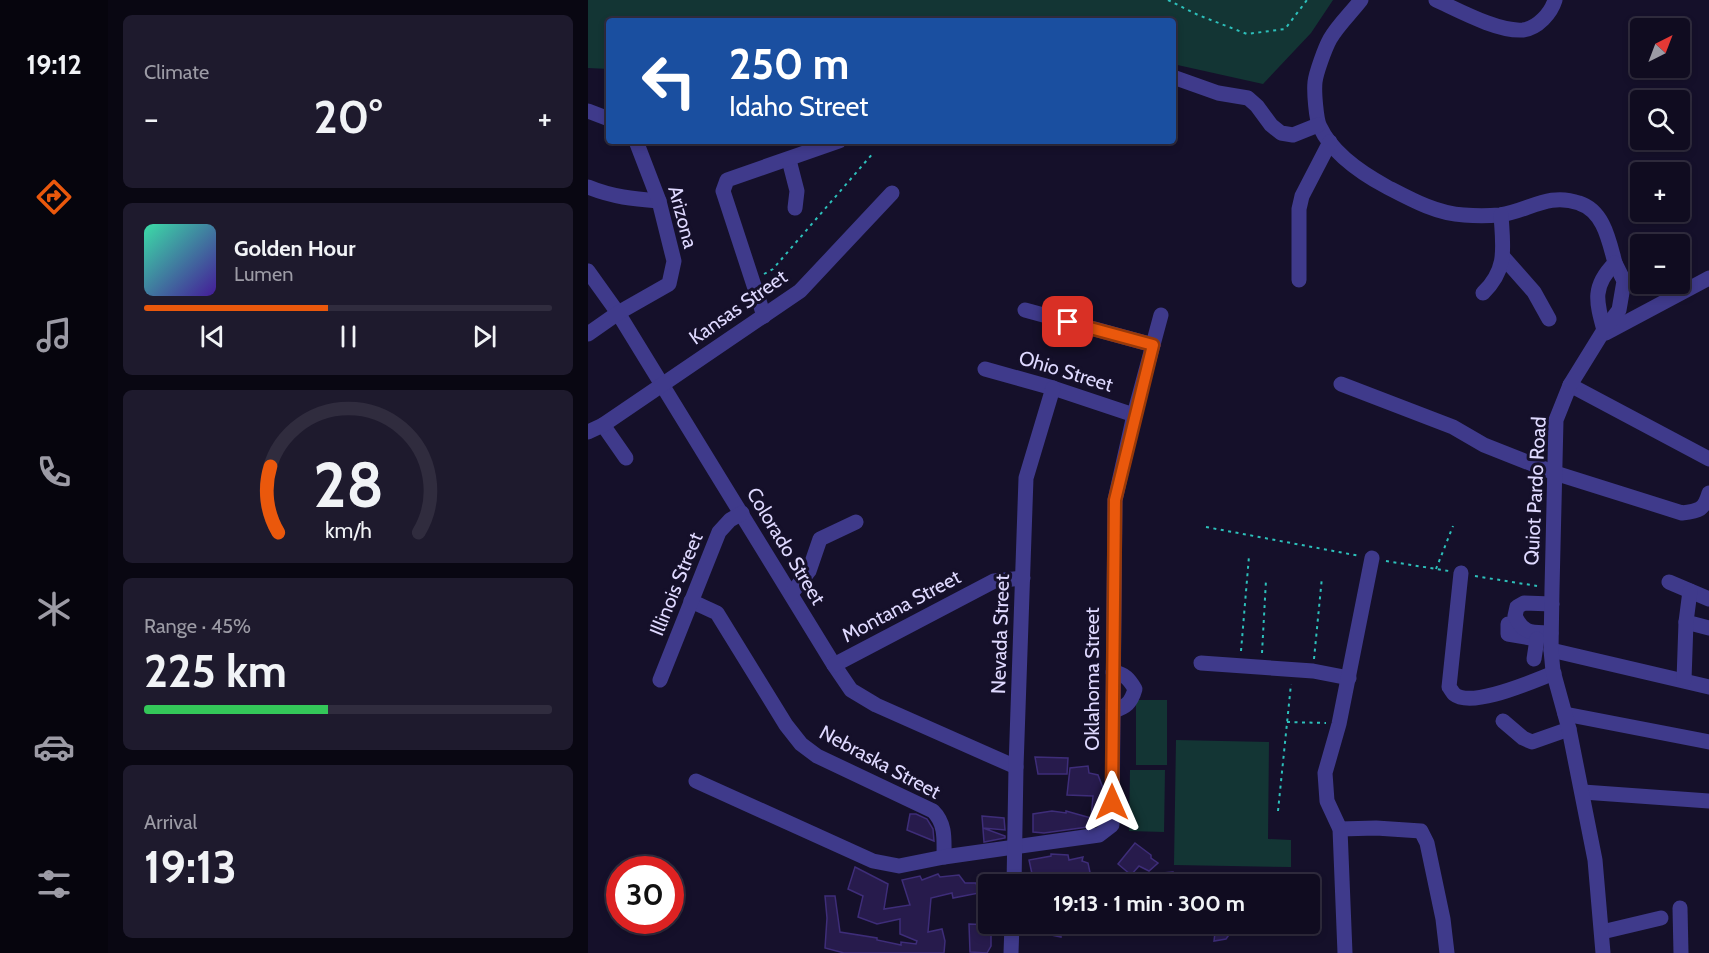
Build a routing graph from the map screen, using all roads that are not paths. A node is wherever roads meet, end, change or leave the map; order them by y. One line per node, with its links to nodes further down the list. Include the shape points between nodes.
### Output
1 (1361, 0): 7 (street, via 1330,40 1315,82)
2 (1436, 0): 3 (street, via 1502,27 1524,30 1542,21)
3 (1555, 0)
4 (1176, 78): 7 (street, via 1218,93 1248,98 1281,133 1293,135)
5 (588, 111): 6 (street)
6 (606, 118)
7 (1318, 125): 8 (street)
8 (1330, 142): 16 (street, via 1373,180 1407,198 1446,213); 21 (street, via 1299,209)
9 (637, 144): 14 (street, Arizona)
10 (831, 144): 11 (street)
11 (789, 160): 15 (street, via 797,191); 26 (street, via 727,180 723,191)
12 (588, 187): 14 (street, via 622,198)
13 (892, 193): 26 (street, Kansas Street, via 801,291)
14 (659, 201): 24 (street, Arizona, via 674,261 669,284)
15 (795, 208)
16 (1501, 215): 17 (street); 18 (street, via 1543,201 1579,203 1588,207 1606,228)
17 (1504, 258): 22 (street, via 1495,282); 27 (street, via 1534,292)
18 (1615, 262): 28 (street, via 1602,275 1596,301); 28 (street, Quiot Pardo Road, via 1624,281 1619,310)
19 (588, 271): 24 (street, Colorado Street)
20 (1709, 278): 28 (street)
21 (1299, 280)
22 (1483, 293)
23 (1025, 310): 30 (street)
24 (618, 313): 29 (street, Arizona); 32 (street, Colorado Street)
25 (1161, 315): 30 (street, Oklahoma Street)
26 (764, 316): 32 (street, Kansas Street)
27 (1549, 319)
28 (1603, 333): 34 (street, Quiot Pardo Road)
29 (588, 334)
30 (1153, 345): 36 (street, Oklahoma Street)
31 (985, 369): 35 (street, Ohio Street)
32 (662, 384): 37 (street, Kansas Street); 43 (street, Colorado Street)
33 (1341, 384): 41 (street, via 1453,426 1484,445)
34 (1570, 385): 40 (street); 41 (street, Quiot Pardo Road, via 1556,420)
35 (1053, 388): 36 (street, Ohio Street); 47 (street, Nevada Street, via 1026,478)
36 (1134, 415): 61 (street, Oklahoma Street, via 1115,500)
37 (603, 425): 38 (street, Kansas Street); 39 (street)
38 (588, 432)
39 (626, 458)
40 (1709, 459)
41 (1555, 473): 42 (street, via 1682,513 1702,508); 53 (street, Quiot Pardo Road)
42 (1709, 493)
43 (742, 513): 50 (street, Colorado Street); 52 (street, Illinois Street, via 719,532)
44 (856, 522): 50 (street, via 820,539 809,571)
45 (1372, 558): 63 (street)
46 (1461, 573): 62 (street, via 1449,687 1454,694 1461,698 1503,693)
47 (1023, 578): 60 (street, Montana Street, via 994,581); 71 (street, Nevada Street)
48 (1669, 582): 49 (street)
49 (1690, 591): 51 (street); 54 (street)
50 (791, 594): 60 (street, Colorado Street)
51 (1709, 599)
52 (691, 601): 64 (street, Illinois Street); 77 (street, Nebraska Street, via 717,613 801,744 817,756 933,811 941,819)
53 (1552, 604): 57 (street, Quiot Pardo Road); 57 (street, via 1524,603 1517,607 1515,616 1520,628)
54 (1686, 622): 56 (street); 65 (street)
55 (1508, 624): 57 (street, via 1508,634)
56 (1709, 628)
57 (1548, 640): 58 (street); 62 (street, Quiot Pardo Road); 65 (street)
58 (1534, 659)
59 (1201, 663): 63 (street, via 1313,671)
60 (834, 665): 71 (street, Colorado Street, via 851,690 876,705)
61 (1113, 672): 67 (street, Oklahoma Street); 67 (street, via 1122,673 1135,689 1125,707)
62 (1554, 673): 69 (street, Quiot Pardo Road)
63 (1348, 678): 75 (street, via 1325,773 1327,801)
64 (660, 680)
65 (1684, 680): 66 (street)
66 (1709, 687)
67 (1113, 711): 76 (street, Oklahoma Street, via 1112,825 1099,835)
68 (1503, 721): 69 (street, via 1532,742)
69 (1567, 722): 70 (street); 73 (street, Quiot Pardo Road)
70 (1709, 742)
71 (1016, 767): 76 (street, Nevada Street)
72 (696, 781): 77 (street, Oklahoma Street, via 873,861 899,866)
73 (1583, 792): 74 (street); 81 (street, Quiot Pardo Road)
74 (1709, 801)
75 (1340, 830): 84 (street); 85 (street, via 1421,831 1427,843)
76 (1016, 847): 77 (street, Oklahoma Street); 78 (street, Nevada Street)
77 (944, 857)
78 (1015, 874)
79 (1680, 908): 87 (street)
80 (1661, 918): 81 (street)
81 (1602, 932): 86 (street, Quiot Pardo Road)
82 (1012, 934): 83 (street)
83 (1011, 953)
84 (1345, 953)
85 (1447, 953)
86 (1603, 953)
87 (1681, 953)

